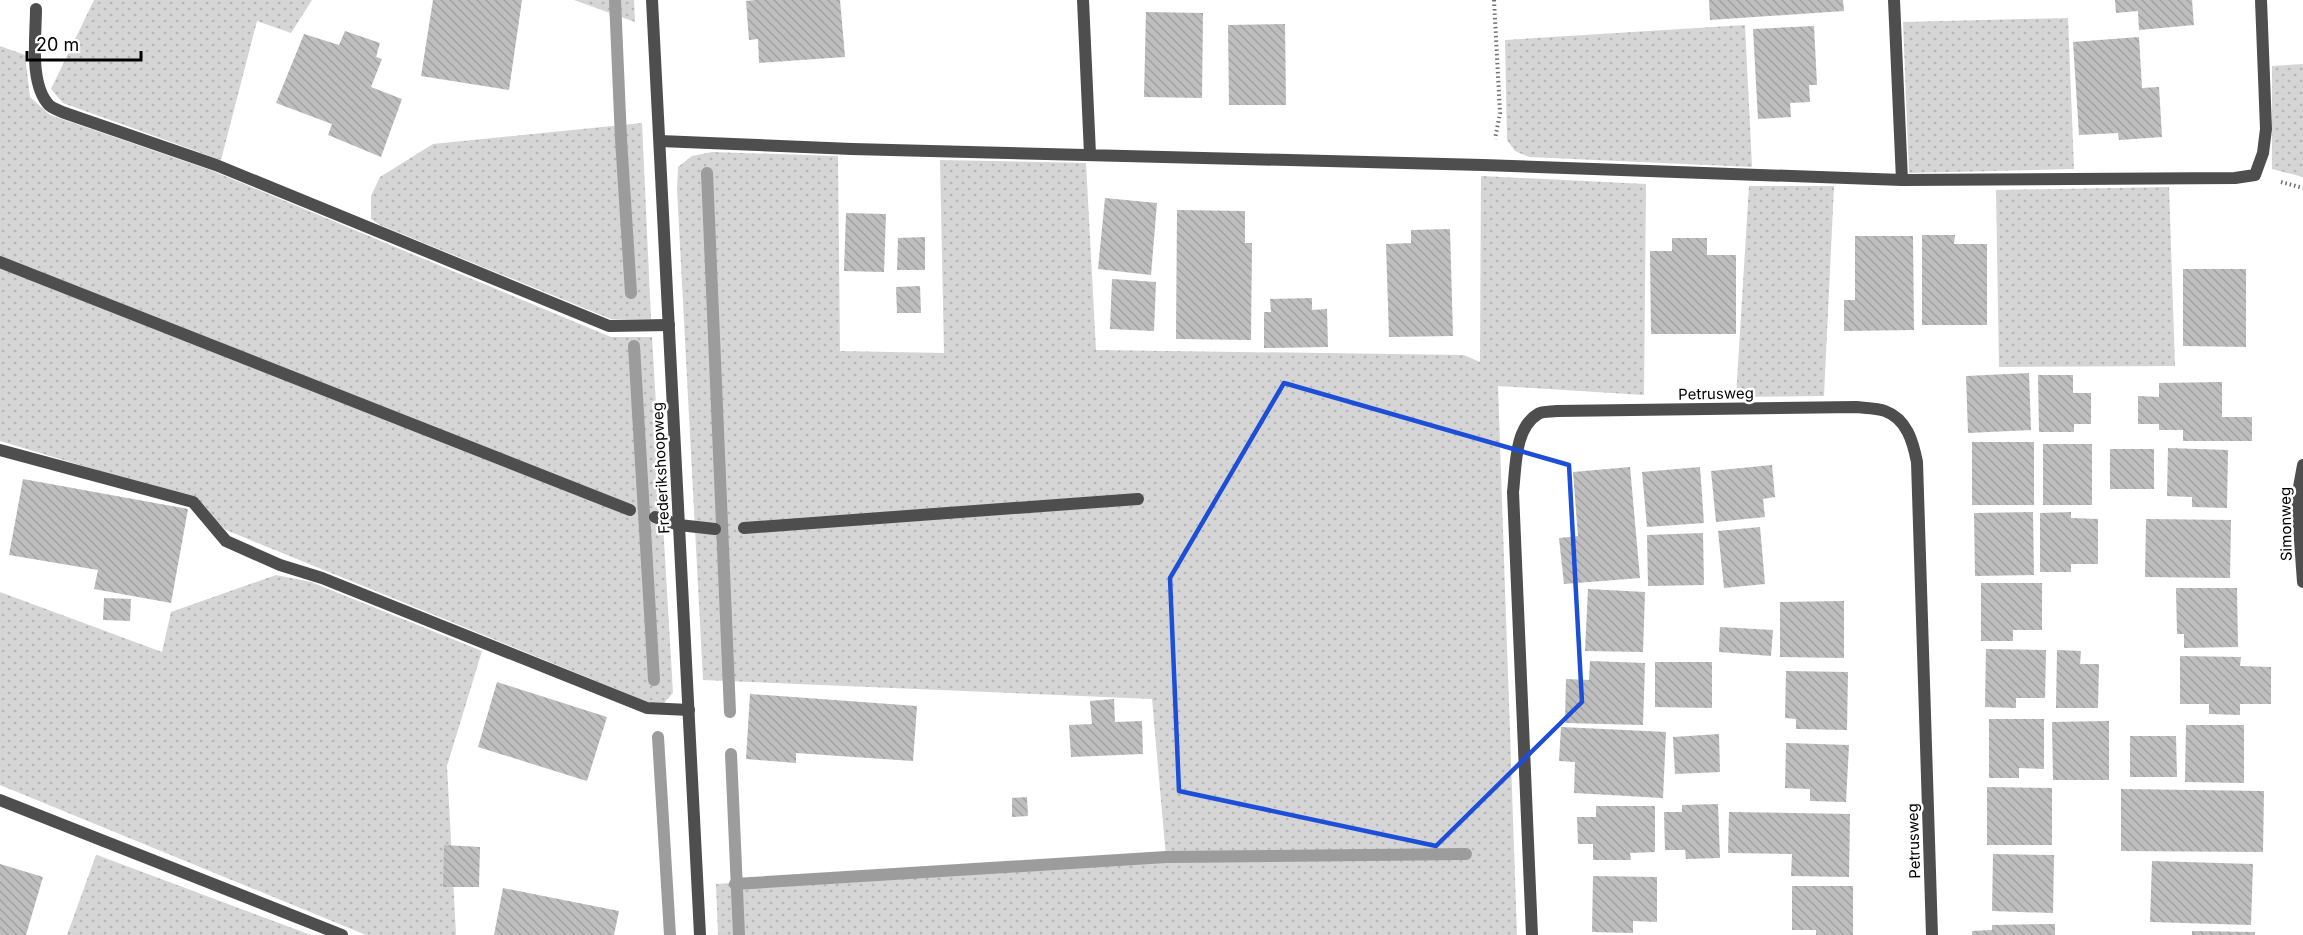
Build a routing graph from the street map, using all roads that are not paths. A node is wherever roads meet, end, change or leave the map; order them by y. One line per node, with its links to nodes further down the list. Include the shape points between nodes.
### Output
1 (652, 0): 6 (street, Frederikshoopweg)
2 (1083, 0): 7 (street)
3 (1894, 0): 8 (street)
4 (2261, 0): 8 (street, via 2266,129 2255,175)
5 (36, 9): 10 (street, via 39,86 50,105 62,112 216,165 609,326)
6 (660, 141): 7 (street); 10 (street, Frederikshoopweg)
7 (1090, 154): 8 (street)
8 (1902, 180)
9 (0, 262): 14 (street)
10 (669, 325): 16 (street, Frederikshoopweg)
11 (0, 450): 20 (street, via 193,502 226,541 280,565 322,578 646,708)
12 (2303, 465): 19 (street, Simonweg, via 2298,498)
13 (1138, 500): 17 (street)
14 (630, 510)
15 (655, 517): 16 (street)
16 (679, 525): 18 (street); 20 (street, Frederikshoopweg)
17 (744, 528)
18 (715, 529)
19 (2303, 582)
20 (689, 710): 23 (street, Frederikshoopweg)
21 (0, 800): 22 (street)
22 (342, 935)
23 (700, 935)
24 (1532, 935): 25 (street, Petrusweg, via 1513,492 1520,441 1527,424 1540,413 1557,411 1856,407 1886,411 1902,422 1913,440 1917,462)
25 (1932, 935)

